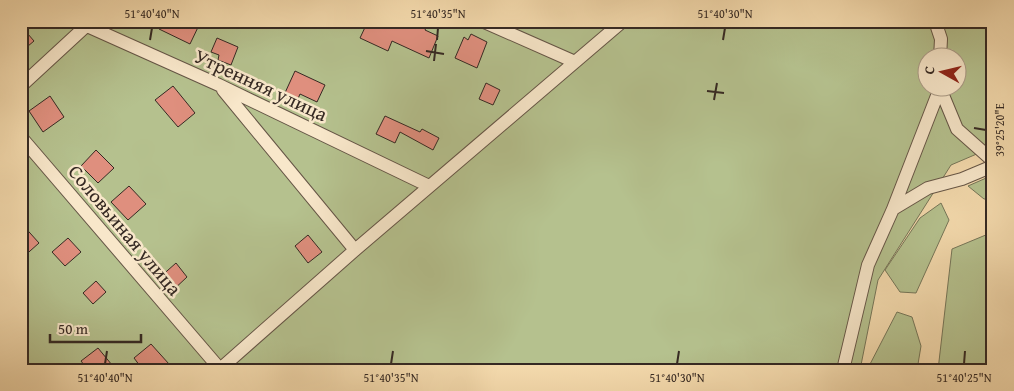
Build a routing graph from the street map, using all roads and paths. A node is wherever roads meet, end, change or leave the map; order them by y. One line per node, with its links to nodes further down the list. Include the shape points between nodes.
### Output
1 (482, 21): 6 (street)
2 (623, 21): 6 (street)
3 (935, 21): 5 (street)
4 (84, 23): 7 (street, Утренняя улица); 8 (street)
5 (940, 48)
6 (575, 62): 14 (street)
7 (219, 85): 14 (street, Утренняя улица); 16 (street)
8 (21, 86)
9 (936, 98): 15 (street)
10 (944, 98): 12 (street, via 957,128)
11 (21, 137): 17 (street, Соловьиная улица)
12 (993, 161)
13 (993, 166): 15 (street, via 928,188)
14 (430, 186): 16 (street)
15 (893, 209): 18 (street, via 868,266)
16 (355, 250): 17 (street)
17 (219, 370)
18 (843, 370)

